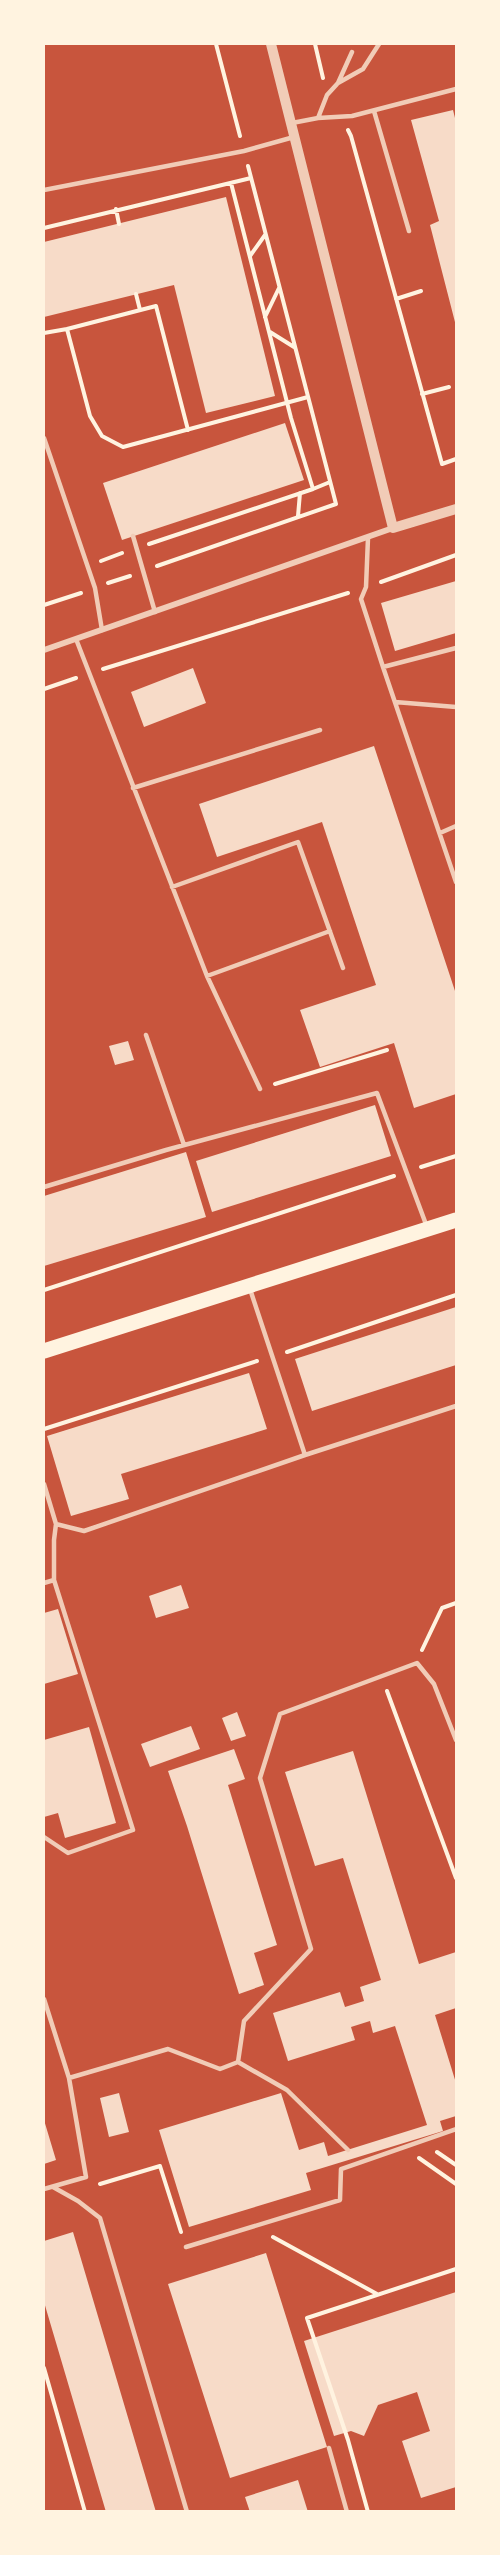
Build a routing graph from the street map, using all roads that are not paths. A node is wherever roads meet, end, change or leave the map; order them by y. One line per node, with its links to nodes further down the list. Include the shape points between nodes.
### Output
1 (271, 44): 8 (street)
2 (379, 44): 4 (lane, via 363,69)
3 (352, 52): 4 (lane)
4 (338, 83): 7 (lane, via 327,95)
5 (456, 89): 6 (lane)
6 (374, 111): 7 (lane); 11 (lane)
7 (318, 118): 8 (lane)
8 (290, 124): 9 (street)
9 (294, 137): 10 (lane); 14 (street)
10 (44, 190)
11 (409, 231)
12 (44, 438): 18 (lane, via 95,588)
13 (456, 509): 14 (street)
14 (393, 528): 16 (street)
15 (133, 536): 17 (lane)
16 (368, 538): 17 (street); 22 (lane, via 366,587 361,599)
17 (155, 612): 18 (street)
18 (102, 630): 19 (street)
19 (76, 639): 21 (street); 26 (lane)
20 (456, 648): 22 (lane)
21 (44, 650)
22 (383, 667): 23 (lane)
23 (395, 702): 24 (lane); 28 (lane)
24 (456, 707)
25 (320, 730): 26 (lane)
26 (133, 788): 30 (lane)
27 (456, 826): 28 (lane)
28 (440, 833): 29 (lane)
29 (456, 882)
30 (172, 887): 31 (lane, via 298,842); 33 (lane)
31 (330, 931): 32 (lane); 33 (lane)
32 (343, 968)
33 (207, 976): 35 (lane)
34 (146, 1035): 36 (lane)
35 (260, 1089)
36 (184, 1145): 37 (lane); 39 (lane, via 377,1093)
37 (44, 1187)
38 (456, 1220): 39 (main road)
39 (427, 1229): 40 (main road)
40 (249, 1287): 41 (main road); 43 (lane)
41 (44, 1351)
42 (456, 1406): 43 (lane)
43 (305, 1455): 45 (lane, via 84,1530)
44 (44, 1484): 45 (lane)
45 (56, 1524): 46 (lane)
46 (54, 1580): 47 (lane); 49 (lane, via 133,1830 68,1853)
47 (44, 1583)
48 (456, 1740): 51 (lane, via 434,1684 417,1663 280,1714 260,1778 311,1949 244,2021)
49 (44, 1837)
50 (44, 1999): 52 (lane)
51 (238, 2062): 52 (lane, via 220,2069 168,2049); 54 (lane, via 287,2090)
52 (69, 2078): 55 (lane, via 86,2177)
53 (456, 2129): 57 (lane, via 351,2162 341,2169 340,2200)
54 (348, 2150)
55 (52, 2187): 56 (lane); 59 (lane, via 100,2218)
56 (44, 2189)
57 (186, 2247)
58 (329, 2448): 60 (lane)
59 (188, 2511)
60 (347, 2511)

